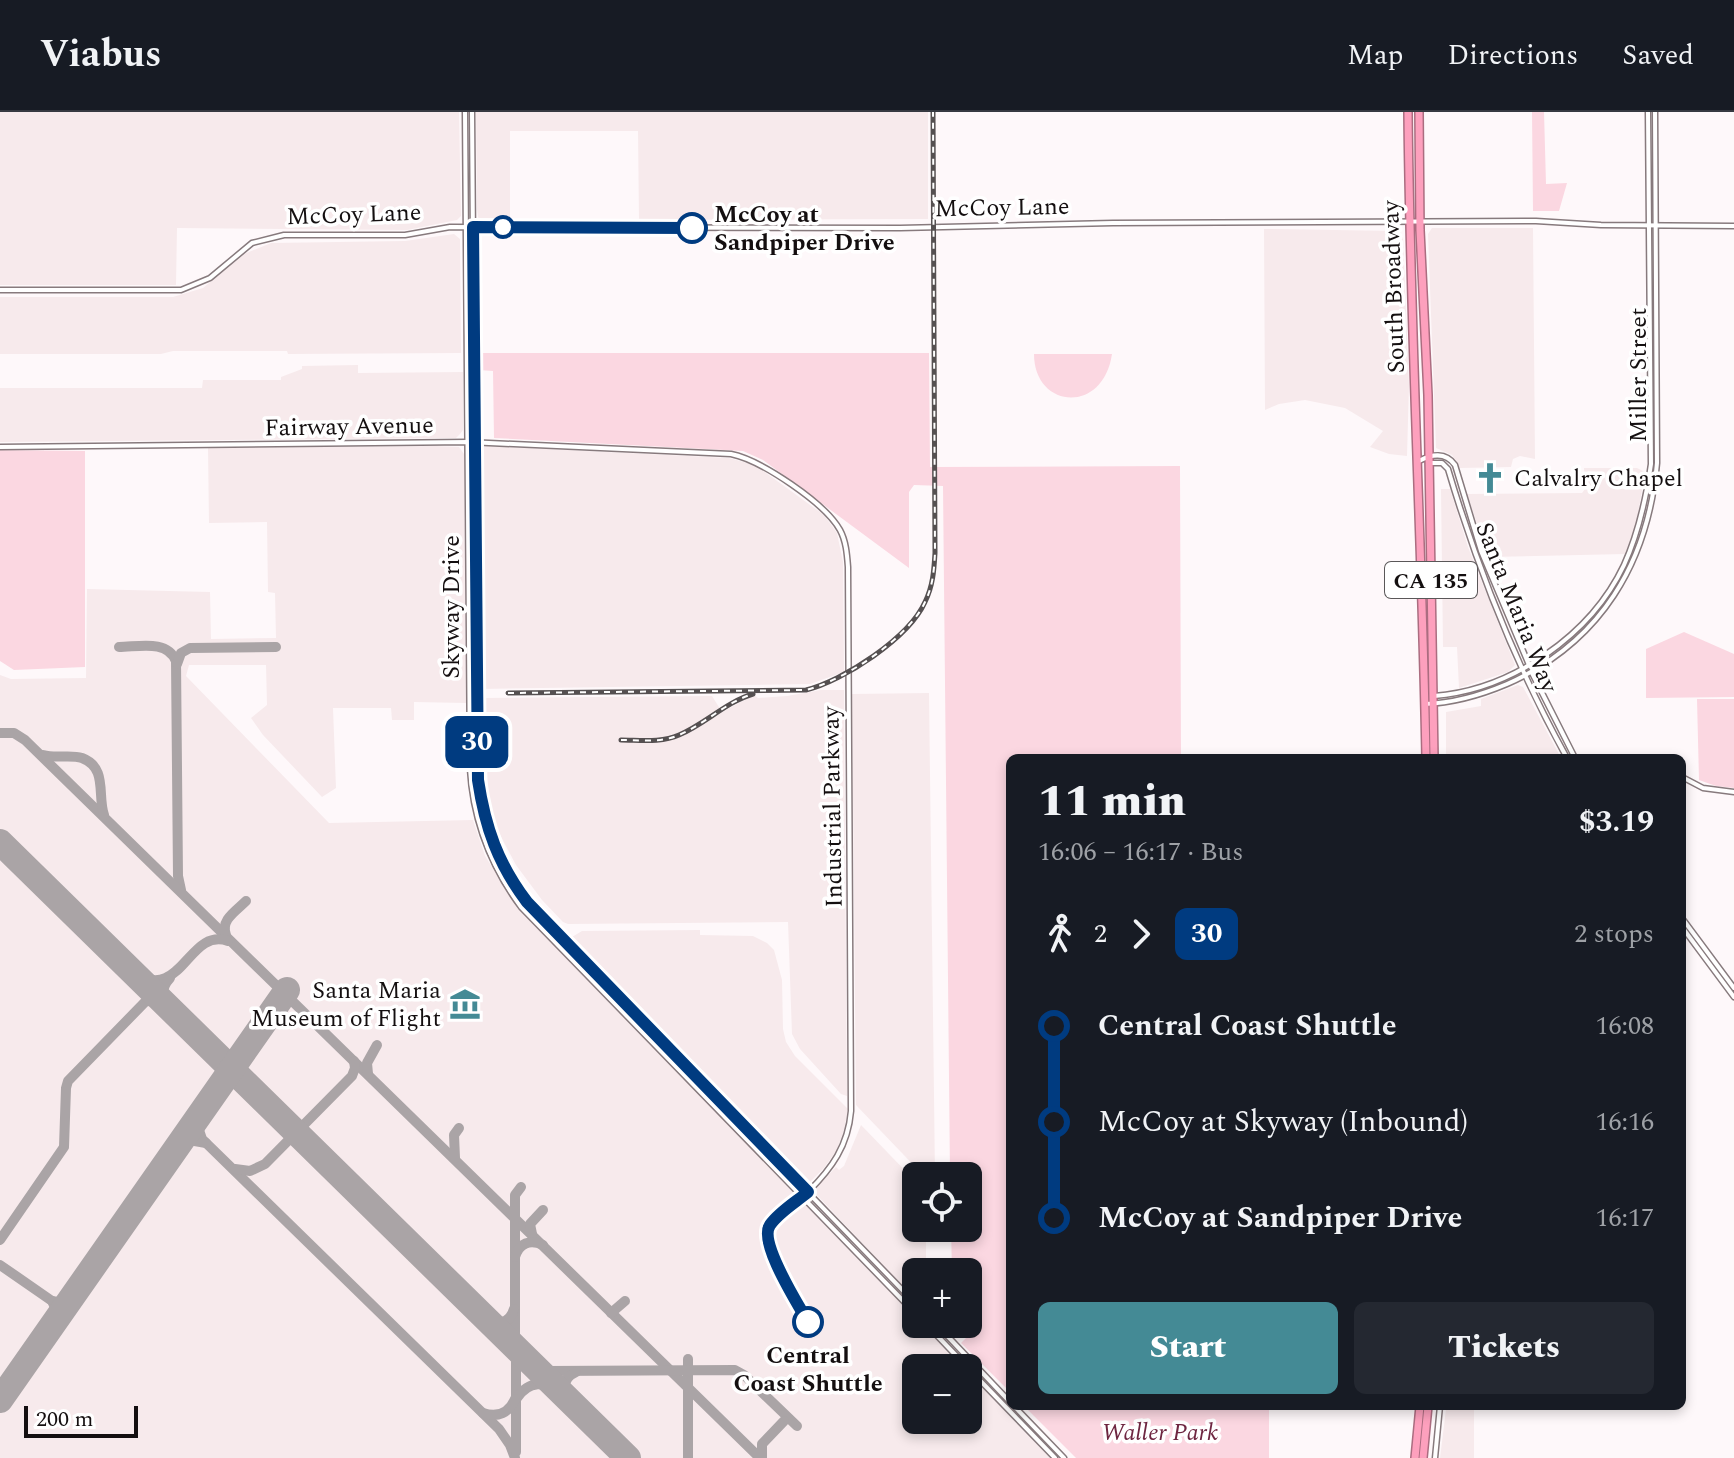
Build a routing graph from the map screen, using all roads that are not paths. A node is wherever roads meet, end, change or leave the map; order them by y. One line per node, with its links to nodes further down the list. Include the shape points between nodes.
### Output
1 (465, 112): 14 (street, Skyway Drive)
2 (472, 112): 15 (street, Skyway Drive)
3 (1408, 112): 7 (highway, South Broadway / CA 135)
4 (1419, 112): 8 (highway, South Broadway / CA 135)
5 (1648, 112): 11 (street, Miller Street)
6 (1655, 112): 12 (street, Miller Street)
7 (1408, 126): 8 (highway); 9 (highway, South Broadway / CA 135)
8 (1419, 126): 10 (highway, South Broadway / CA 135)
9 (1409, 222): 10 (street, McCoy Lane); 15 (street, McCoy Lane); 21 (highway, South Broadway / CA 135)
10 (1420, 222): 11 (street, McCoy Lane); 20 (highway, South Broadway / CA 135)
11 (1649, 226): 12 (street, McCoy Lane); 22 (street, Miller Street, via 1651,464 1637,532 1623,568 1589,616)
12 (1656, 226): 13 (street, McCoy Lane); 24 (street, Miller Street, via 1657,463 1651,512 1629,570 1593,622)
13 (1734, 226)
14 (466, 227): 15 (street, McCoy Lane); 16 (street, McCoy Lane, via 410,235 267,237 242,249 210,278 181,290); 17 (street, Skyway Drive)
15 (473, 227): 17 (street, Skyway Drive)
16 (0, 290)
17 (471, 442): 18 (street, Fairway Avenue); 19 (street, Fairway Avenue); 37 (street, Skyway Drive, via 478,780 494,850 527,902); 39 (street, Skyway Drive, via 471,789 496,869 552,940)
18 (0, 447)
19 (745, 457): 37 (street, Industrial Parkway, via 825,512 846,547 851,1111 837,1159)
20 (1430, 459): 21 (street); 22 (street, Santa Maria Way, via 1445,456 1455,465 1481,551); 23 (street, Santa Maria Way, via 1448,469 1468,538); 26 (highway, CA 135)
21 (1419, 461): 26 (highway, CA 135)
22 (1529, 665): 23 (street, Miller Street); 24 (street, Santa Maria Way)
23 (1521, 669): 25 (street, Santa Maria Way); 26 (street, Miller Street)
24 (1532, 672): 25 (street, Miller Street); 30 (street, Santa Maria Way)
25 (1524, 676): 26 (street, Miller Street, via 1476,695); 29 (street, Santa Maria Way)
26 (1429, 700): 27 (highway, CA 135); 28 (highway, CA 135)
27 (1426, 754)
28 (1434, 754)
29 (1565, 754)
30 (1573, 754)
31 (1686, 779): 32 (street, via 1703,788)
32 (1734, 792)
33 (1686, 923): 35 (street)
34 (1686, 932): 36 (street)
35 (1734, 988)
36 (1734, 997)
37 (808, 1192): 38 (street, Skyway Drive)
38 (902, 1289)
39 (902, 1300)
40 (939, 1338): 42 (street)
41 (949, 1338): 44 (street)
42 (955, 1354)
43 (982, 1382): 45 (street)
44 (1006, 1398)
45 (1006, 1407)
46 (1009, 1410): 51 (street)
47 (1018, 1410): 52 (street)
48 (1420, 1410): 53 (highway)
49 (1428, 1410): 54 (highway)
50 (1440, 1410): 55 (street)
51 (1055, 1458)
52 (1064, 1458)
53 (1415, 1458)
54 (1423, 1458)
55 (1435, 1458)

